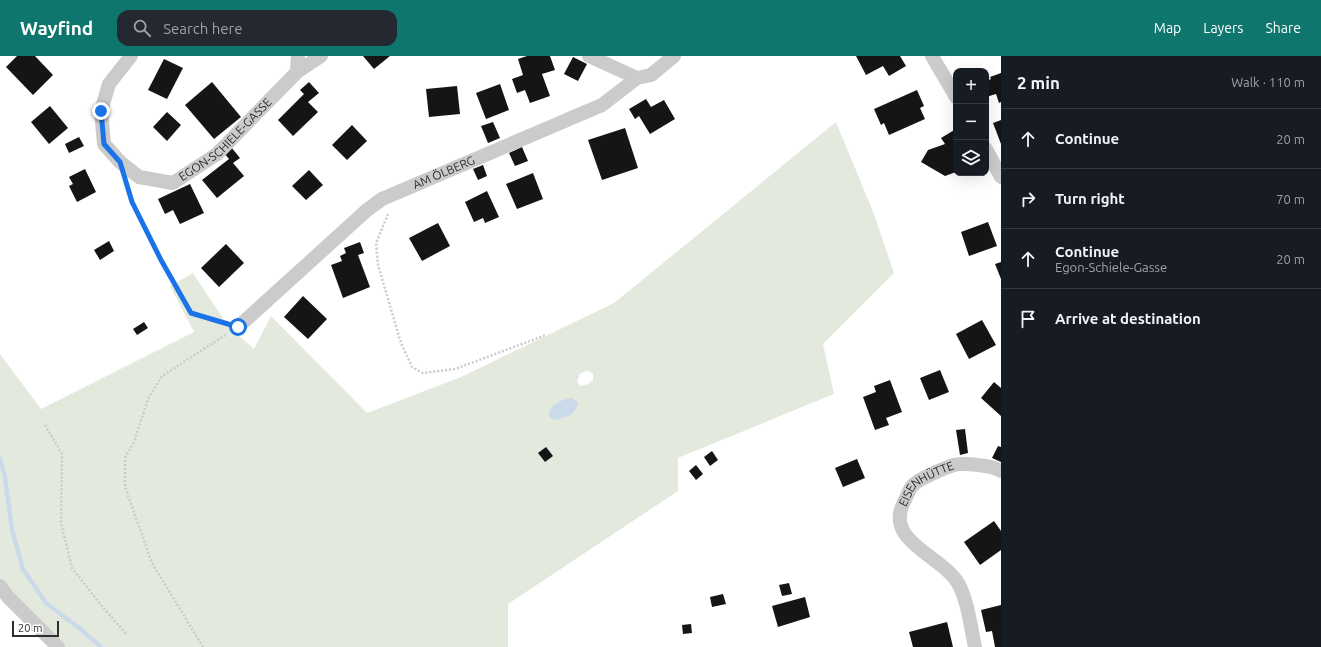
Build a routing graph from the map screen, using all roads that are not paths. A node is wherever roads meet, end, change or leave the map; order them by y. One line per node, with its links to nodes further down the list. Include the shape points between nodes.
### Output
1 (131, 56): 7 (street, EGON-SCHIELE-GASSE, via 109,84 101,111 104,144 120,162 139,177 173,183 217,154)
2 (298, 56): 7 (street)
3 (321, 56): 7 (street, EGON-SCHIELE-GASSE)
4 (589, 56): 8 (street)
5 (674, 56): 8 (street, AM ÖLBERG, via 652,75)
6 (932, 56): 9 (street)
7 (297, 72)
8 (636, 78): 12 (street, AM ÖLBERG, via 602,105 382,199)
9 (953, 92)
10 (989, 155): 11 (street)
11 (1001, 177)
12 (238, 327)
13 (1001, 471): 16 (street, EISENHÜTTE, via 979,465 953,465 913,485 900,510 900,527 914,544 957,580 965,600)
14 (0, 586): 15 (street)
15 (58, 647)
16 (975, 647)

